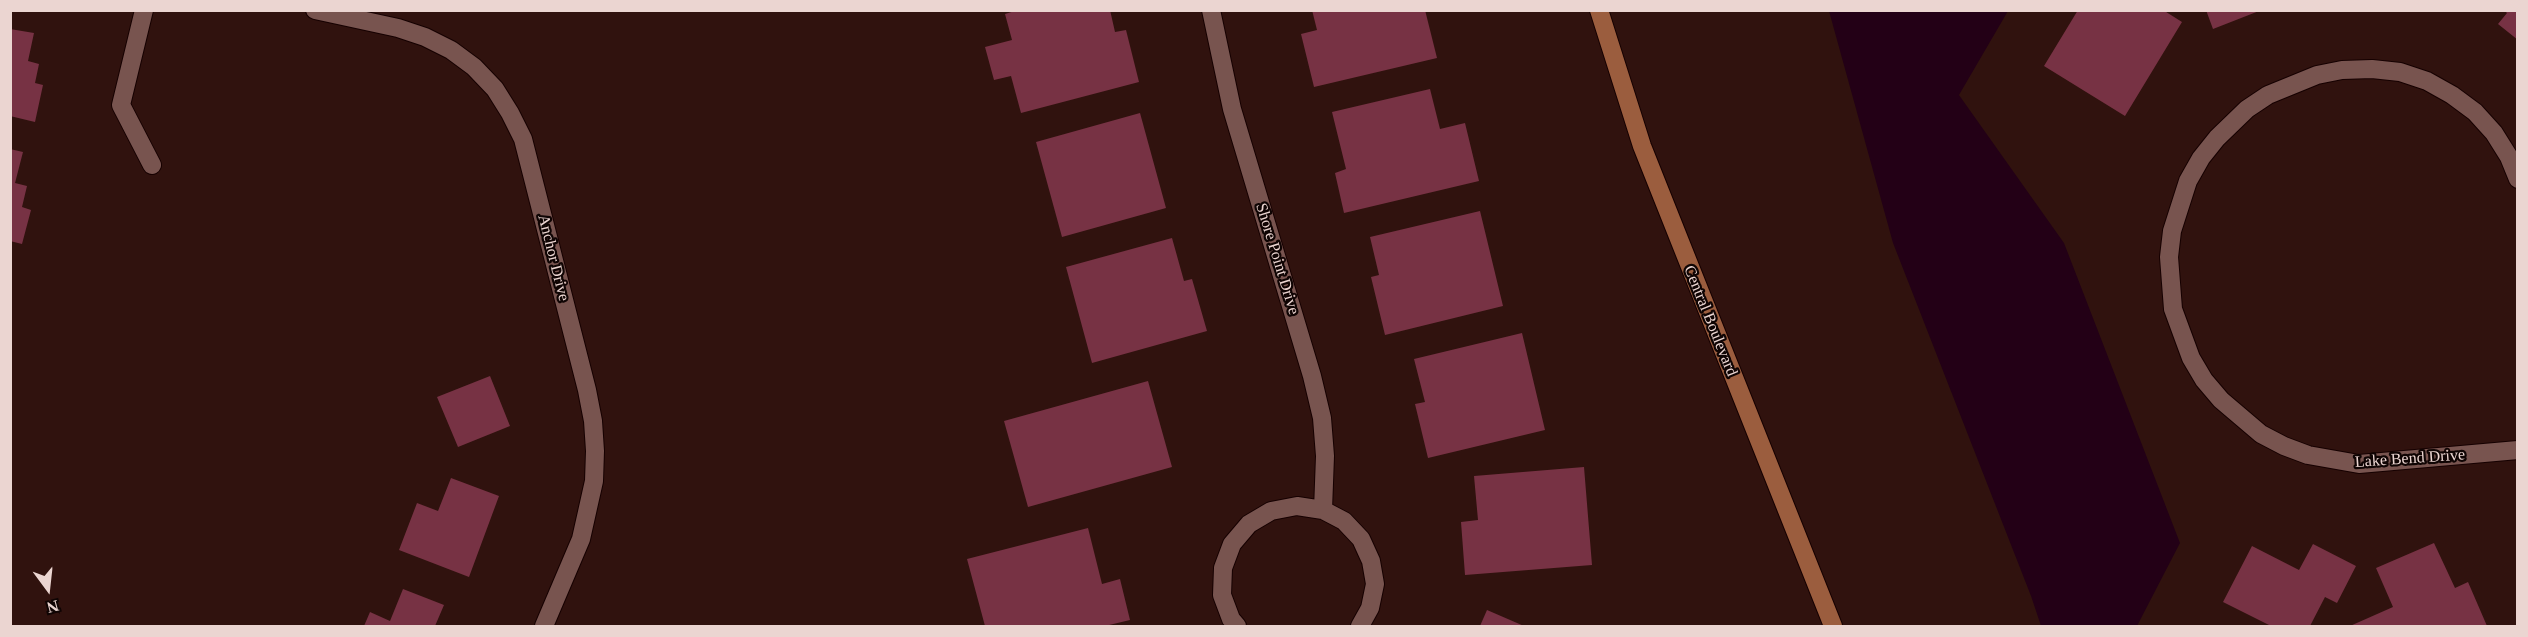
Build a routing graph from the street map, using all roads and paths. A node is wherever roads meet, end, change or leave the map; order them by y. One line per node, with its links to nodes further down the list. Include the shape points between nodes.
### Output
1 (144, 10): 5 (street, via 121,105)
2 (315, 10): 9 (street, Anchor Drive, via 398,28 451,50 495,88 523,139 587,390 595,451 594,481 581,539)
3 (1211, 10): 8 (street, Shore Point Drive, via 1232,109 1322,418)
4 (1599, 10): 12 (street, Central Boulevard, via 1642,146)
5 (152, 165)
6 (2517, 179): 7 (street, Lake Bend Drive, via 2494,133 2475,112 2427,81 2400,72 2372,69 2317,75 2268,95 2217,138 2188,181 2172,231 2169,257 2173,309 2191,358 2221,400 2261,434 2308,455 2359,464)
7 (2517, 450)
8 (1323, 510): 10 (street, via 1297,506 1272,511 1249,524 1232,544 1223,568 1222,595); 11 (street, via 1344,521 1361,539 1371,561 1375,584 1370,608)
9 (544, 627)
10 (1237, 627)
11 (1360, 627)
12 (1833, 627)

